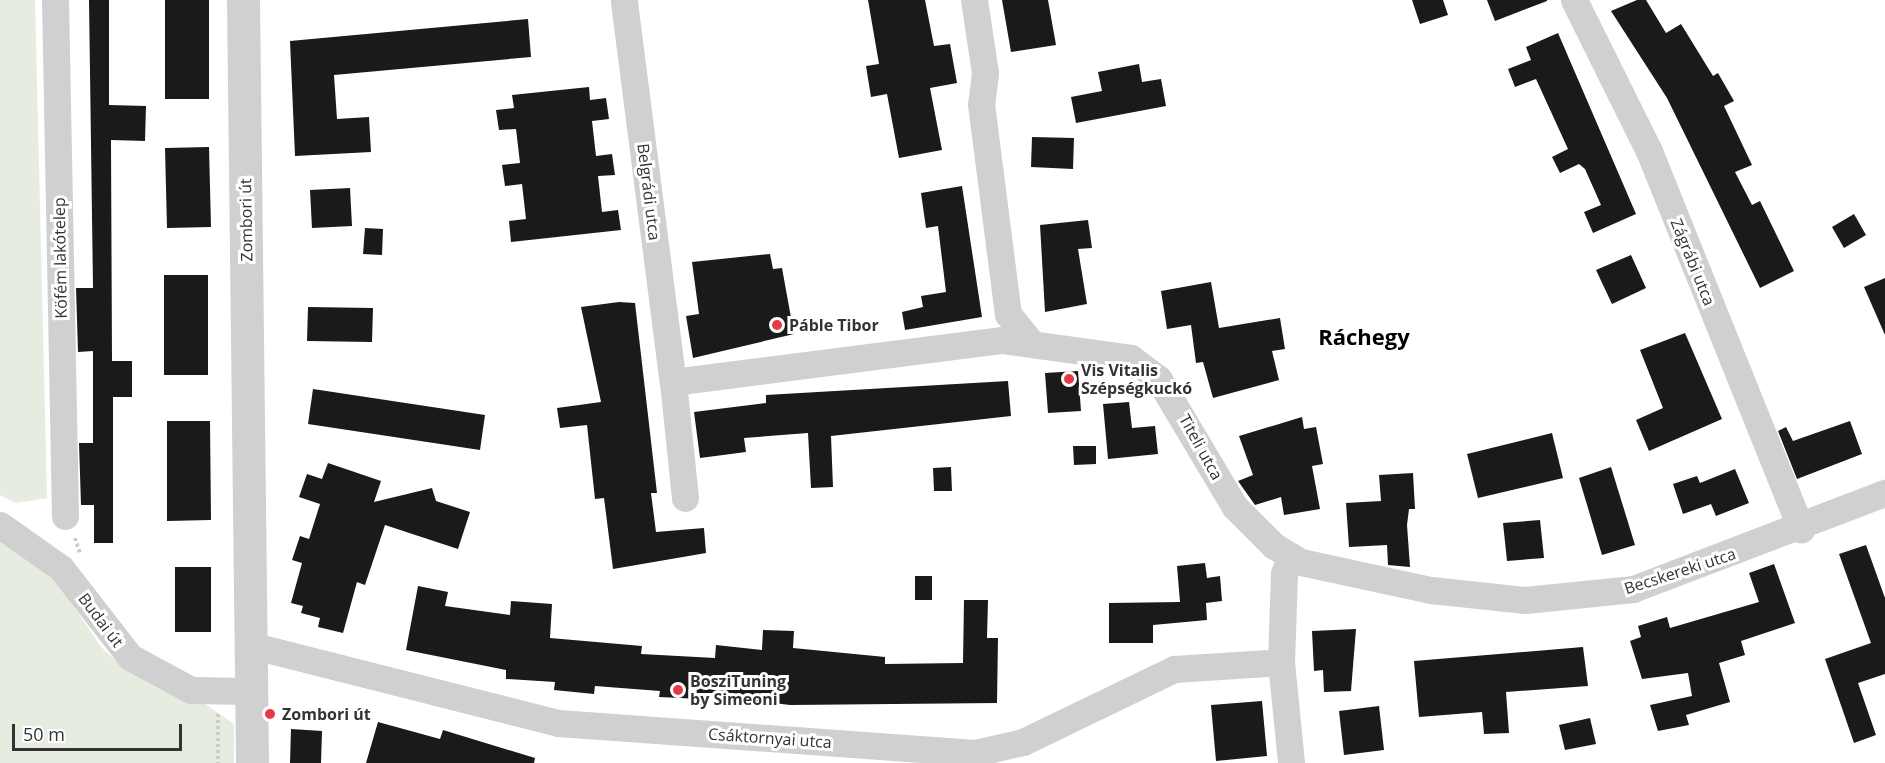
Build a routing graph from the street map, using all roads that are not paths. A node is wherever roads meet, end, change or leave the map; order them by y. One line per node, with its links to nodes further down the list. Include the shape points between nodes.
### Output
1 (55, 0): 10 (street, Köfém lakótelep)
2 (243, 0): 14 (street, Zombori út)
3 (974, 0): 6 (street, via 985,73 981,104 1008,314)
4 (1574, 0): 12 (street, Zágrábi utca, via 1649,151)
5 (624, 2): 7 (street, Belgrádi utca)
6 (1030, 341): 7 (street); 13 (street, Titeli utca, via 1131,358 1158,378 1235,507)
7 (673, 382): 9 (street, Belgrádi utca)
8 (1885, 493): 12 (street, Becskereki utca)
9 (686, 498)
10 (65, 516)
11 (0, 525): 16 (street, Budai út, via 61,568 130,657 191,690)
12 (1801, 530): 13 (street, Becskereki utca, via 1633,589 1564,599 1479,598)
13 (1291, 556): 15 (street, via 1284,573)
14 (250, 645): 15 (street, Csáktornyai utca, via 558,723 975,753 1023,742 1174,669); 16 (street, Zombori út)
15 (1281, 662): 18 (street)
16 (251, 692): 17 (street, Zombori út)
17 (252, 763)
18 (1291, 763)

